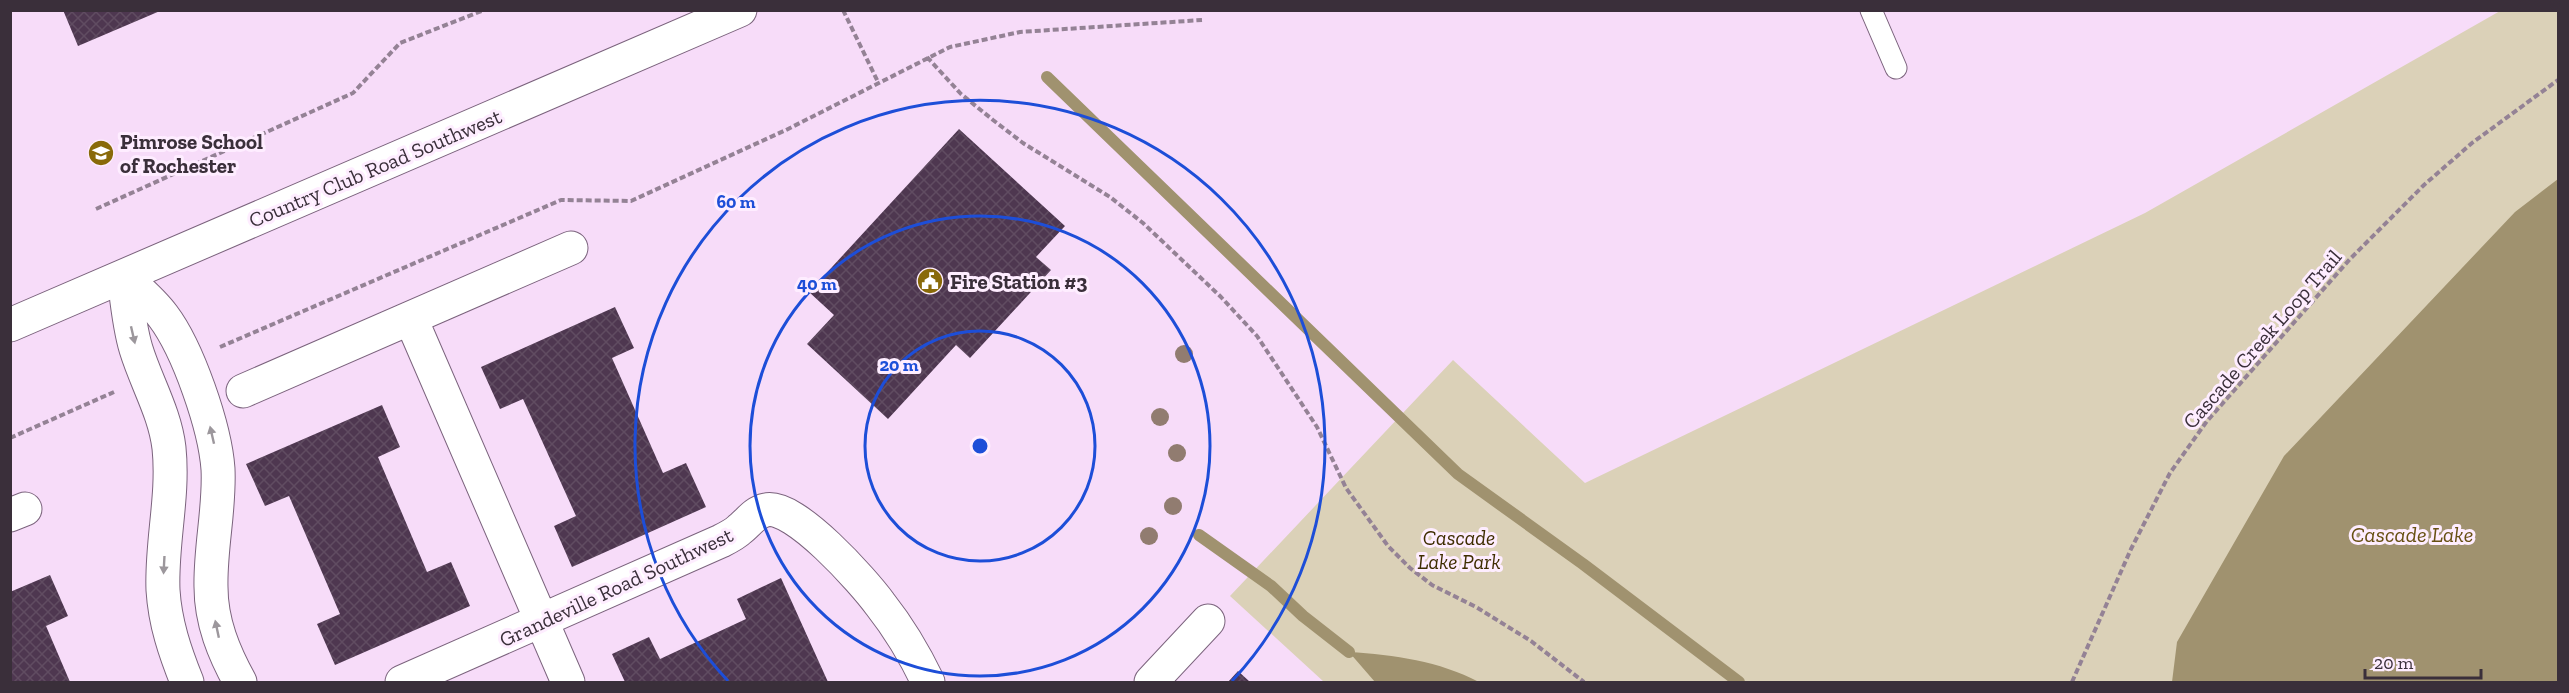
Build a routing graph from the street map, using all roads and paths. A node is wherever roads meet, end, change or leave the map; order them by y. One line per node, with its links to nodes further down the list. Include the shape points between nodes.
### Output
1 (484, 10): 10 (path, via 400,43 353,93)
2 (740, 10): 12 (street, Country Club Road Southwest)
3 (843, 10): 9 (path)
4 (1870, 10): 7 (lane)
5 (1202, 20): 6 (path, via 1020,33 950,47)
6 (927, 57): 9 (path); 29 (path, via 961,94 1008,132 1143,222 1221,297 1263,345 1317,427 1346,488 1388,546 1410,568 1432,585 1531,640)
7 (1896, 68)
8 (2559, 80): 30 (path, Cascade Creek Loop Trail, via 2472,142 2424,185 2350,259 2207,421 2170,473)
9 (878, 82): 15 (path, via 786,130 631,201 561,200)
10 (96, 209)
11 (571, 248): 13 (street)
12 (124, 277): 14 (street, Country Club Road Southwest); 15 (street, via 163,316); 16 (street, one-way to 16, via 131,331)
13 (411, 320): 17 (street); 22 (street)
14 (10, 325)
15 (186, 362): 20 (street, one-way to 15, via 218,470 215,447)
16 (148, 378): 18 (path); 19 (street, via 169,447 171,481)
17 (243, 391)
18 (10, 438)
19 (166, 532): 20 (street); 23 (street, one-way to 23, via 165,615)
20 (214, 534): 24 (street, one-way to 20, via 221,645 216,622 211,589)
21 (1208, 621): 28 (street)
22 (542, 622): 25 (street, Grandeville Road Southwest); 26 (street); 27 (street, Grandeville Road Southwest, via 721,542 765,510 777,510 823,541 880,603)
23 (187, 682)
24 (240, 682)
25 (402, 682)
26 (568, 682)
27 (928, 682)
28 (1151, 682)
29 (1584, 682)
30 (2072, 682)

